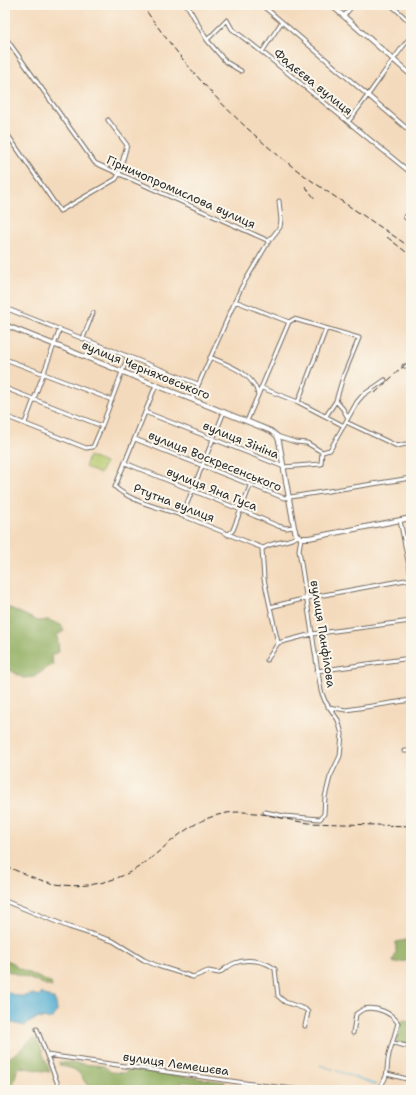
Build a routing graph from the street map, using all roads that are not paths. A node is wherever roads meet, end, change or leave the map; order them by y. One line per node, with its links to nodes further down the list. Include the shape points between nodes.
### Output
1 (188, 5): 11 (street)
2 (262, 5): 8 (street)
3 (331, 5): 6 (main road)
4 (353, 5): 6 (street)
5 (391, 5): 7 (street)
6 (344, 16): 13 (main road)
7 (411, 22)
8 (281, 23): 12 (street); 16 (street)
9 (411, 36): 13 (street)
10 (5, 37): 22 (street, Гірничопромислова вулиця, via 95,163)
11 (207, 40): 12 (street, Фадєєва вулиця, via 227,20 232,29); 14 (street, via 226,62)
12 (262, 52): 18 (street, Фадєєва вулиця)
13 (393, 59): 15 (main road); 16 (street)
14 (241, 70)
15 (411, 76)
16 (369, 95): 18 (street); 20 (street)
17 (108, 120): 22 (street, via 127,146)
18 (348, 122): 21 (street, Фадєєва вулиця)
19 (5, 131): 22 (street, via 60,211 116,179)
20 (411, 132)
21 (411, 173)
22 (119, 174): 26 (street, Гірничопромислова вулиця)
23 (279, 201): 26 (street, via 281,224)
24 (405, 217): 25 (street)
25 (411, 222)
26 (269, 242): 27 (street)
27 (235, 301): 30 (street); 37 (street)
28 (5, 308): 32 (street)
29 (93, 313): 34 (street)
30 (289, 322): 33 (street, via 294,319); 47 (street)
31 (5, 325): 35 (main road, вулиця Черняховського)
32 (60, 329): 34 (street); 35 (street)
33 (326, 329): 52 (street, via 359,338); 53 (street)
34 (83, 338): 36 (street)
35 (54, 345): 41 (main road, вулиця Черняховського); 42 (street)
36 (128, 356): 41 (street); 44 (street)
37 (210, 357): 44 (street); 48 (street, via 238,369 254,383)
38 (5, 359): 42 (street)
39 (404, 366): 40 (street)
40 (411, 366)
41 (123, 371): 45 (main road, вулиця Черняховського); 51 (street)
42 (43, 373): 49 (street); 51 (street)
43 (385, 380): 58 (street, via 363,395)
44 (198, 384): 50 (street)
45 (156, 385): 50 (main road, вулиця Черняховського); 54 (street, Ртутна вулиця)
46 (5, 388): 49 (street)
47 (262, 388): 48 (street); 53 (street)
48 (258, 396): 59 (street)
49 (33, 399): 61 (street); 62 (street)
50 (192, 399): 55 (main road, вулиця Черняховського)
51 (112, 400): 62 (street)
52 (336, 401): 57 (street); 58 (street)
53 (298, 402): 57 (street)
54 (145, 412): 65 (street, Ртутна вулиця); 66 (street, вулиця Зініна)
55 (224, 412): 59 (main road, вулиця Черняховського); 66 (street)
56 (5, 416): 61 (street)
57 (326, 416): 63 (street)
58 (348, 418): 60 (street)
59 (246, 421): 64 (main road, вулиця Черняховського, via 272,431)
60 (346, 422): 63 (street); 67 (street, via 397,446)
61 (25, 423): 62 (street, via 86,448 92,447)
62 (102, 426)
63 (344, 426): 68 (street, via 330,450)
64 (277, 436): 68 (street, via 307,443); 71 (main road, вулиця Панфілова)
65 (134, 439): 69 (street, Ртутна вулиця); 70 (street, вулиця Воскресенського)
66 (214, 440): 70 (street); 71 (street, вулиця Зініна)
67 (411, 443)
68 (322, 452): 71 (street, вулиця Зініна, via 321,464)
69 (125, 463): 74 (street, вулиця Яна Гуса); 77 (street, Ртутна вулиця, via 115,487 120,492)
70 (203, 466): 73 (street, вулиця Воскресенського); 74 (street)
71 (284, 467): 75 (main road, вулиця Панфілова)
72 (411, 478): 75 (street)
73 (250, 486): 75 (street, вулиця Воскресенського); 76 (street)
74 (193, 491): 76 (street, вулиця Яна Гуса); 77 (street)
75 (289, 498): 80 (main road, вулиця Панфілова)
76 (241, 510): 80 (street, вулиця Яна Гуса, via 278,526); 81 (street, via 233,530)
77 (182, 516): 81 (street, Ртутна вулиця)
78 (411, 518): 79 (main road)
79 (400, 520): 82 (main road, via 308,538); 84 (street)
80 (294, 527): 82 (main road, вулиця Панфілова)
81 (228, 535): 83 (street, Ртутна вулиця)
82 (299, 537): 83 (street); 85 (street, вулиця Панфілова)
83 (263, 549): 86 (street, via 264,579)
84 (411, 578): 85 (street)
85 (307, 598): 86 (street); 88 (street, вулиця Панфілова)
86 (270, 607): 89 (street)
87 (411, 621): 88 (street)
88 (312, 634): 89 (street); 92 (street, вулиця Панфілова)
89 (278, 643): 91 (street)
90 (411, 658): 92 (street)
91 (267, 660)
92 (317, 671): 94 (street, вулиця Панфілова, via 321,691)
93 (411, 700): 94 (street, via 346,710)
94 (328, 707): 97 (street, вулиця Панфілова, via 338,720 342,734 340,756 330,777 324,814 320,819)
95 (404, 751): 96 (street)
96 (411, 751)
97 (265, 812)
98 (5, 901): 99 (street, via 113,942 158,966 193,977 208,971 218,973 234,963 244,961 269,964 275,969 278,996 308,1012)
99 (305, 1026)
100 (37, 1029): 104 (street)
101 (353, 1033): 102 (street, via 356,1014 364,1009 384,1011 394,1016 398,1023)
102 (394, 1043): 103 (street); 105 (street, via 389,1054)
103 (411, 1047)
104 (47, 1055): 107 (street); 108 (street, вулиця Лемешєва)
105 (387, 1074): 106 (street); 109 (street)
106 (411, 1080)
107 (60, 1090)
108 (302, 1090)
109 (377, 1090)

